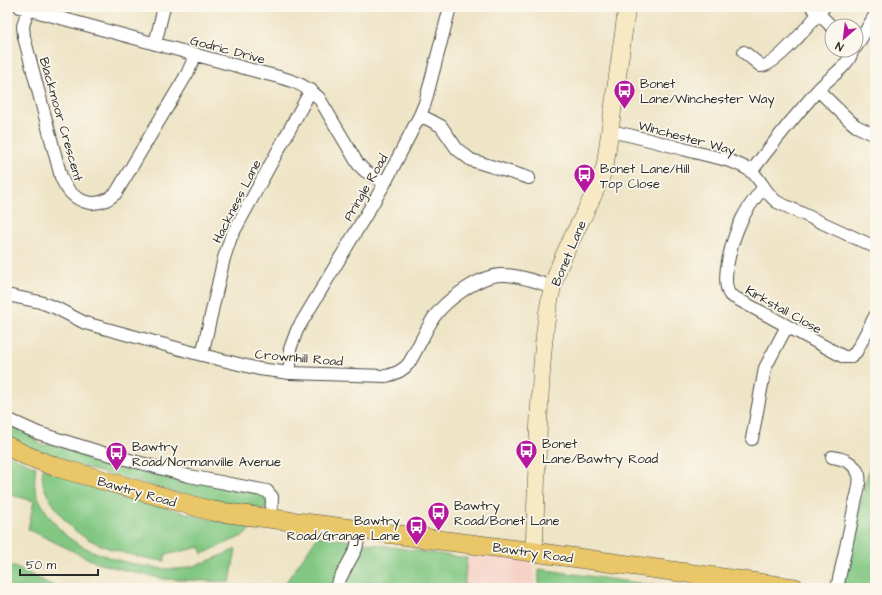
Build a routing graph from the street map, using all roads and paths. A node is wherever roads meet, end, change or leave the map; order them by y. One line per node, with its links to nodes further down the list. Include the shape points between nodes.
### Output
1 (164, 7): 9 (street)
2 (450, 7): 15 (street, Pringle Road)
3 (627, 7): 16 (main road, Bonet Lane)
4 (24, 8): 9 (street, Godric Drive); 11 (street, Blackmoor Crescent, via 24,37 61,177 72,195 87,202 103,202 116,194 187,74)
5 (818, 9): 7 (street); 10 (street, via 782,53 768,65 761,66)
6 (875, 15): 8 (street)
7 (825, 18)
8 (864, 32)
9 (155, 44): 11 (street, Godric Drive)
10 (744, 52)
11 (196, 54): 13 (street, Godric Drive, via 288,79)
12 (850, 58): 14 (street)
13 (311, 90): 20 (street, Godric Drive, via 323,105 358,164); 27 (street, Hackness Lane, via 231,237)
14 (818, 90): 17 (street, via 850,122); 18 (street)
15 (420, 116): 19 (street, via 441,126 457,149 470,160); 20 (street, Pringle Road)
16 (610, 131): 18 (street, Winchester Way, via 721,159 740,165); 23 (main road, Bonet Lane, via 605,166 600,180 564,256)
17 (875, 135)
18 (751, 172): 21 (street, Winchester Way)
19 (529, 178)
20 (385, 183): 28 (street, Pringle Road, via 297,330 290,349)
21 (763, 188): 22 (street, Winchester Way, via 777,202); 26 (street, Kirkstall Close, via 741,220 731,250 726,288 730,295)
22 (875, 248)
23 (553, 287): 28 (street, Crownhill Road, via 502,274 489,276 477,282 443,307 429,326 410,363 395,374 386,376); 35 (main road, Bonet Lane, via 544,332 542,359)
24 (7, 295): 27 (street, Crownhill Road, via 40,302 85,323)
25 (875, 316): 26 (street, Kirkstall Close, via 856,352 844,357)
26 (787, 326): 30 (street, via 765,368)
27 (202, 355): 28 (street, Crownhill Road, via 259,369)
28 (290, 372)
29 (7, 418): 33 (street, via 38,433 100,452 188,476 267,491 272,497)
30 (752, 439)
31 (7, 446): 33 (main road, Bawtry Road, via 56,466 178,502 212,511)
32 (832, 456): 38 (street, via 847,460 859,476 852,523)
33 (271, 520): 34 (main road, Bawtry Road)
34 (360, 530): 35 (main road, Bawtry Road); 36 (street, via 356,549)
35 (534, 552): 37 (main road, Bawtry Road)
36 (335, 588)
37 (795, 588)
38 (837, 588)

